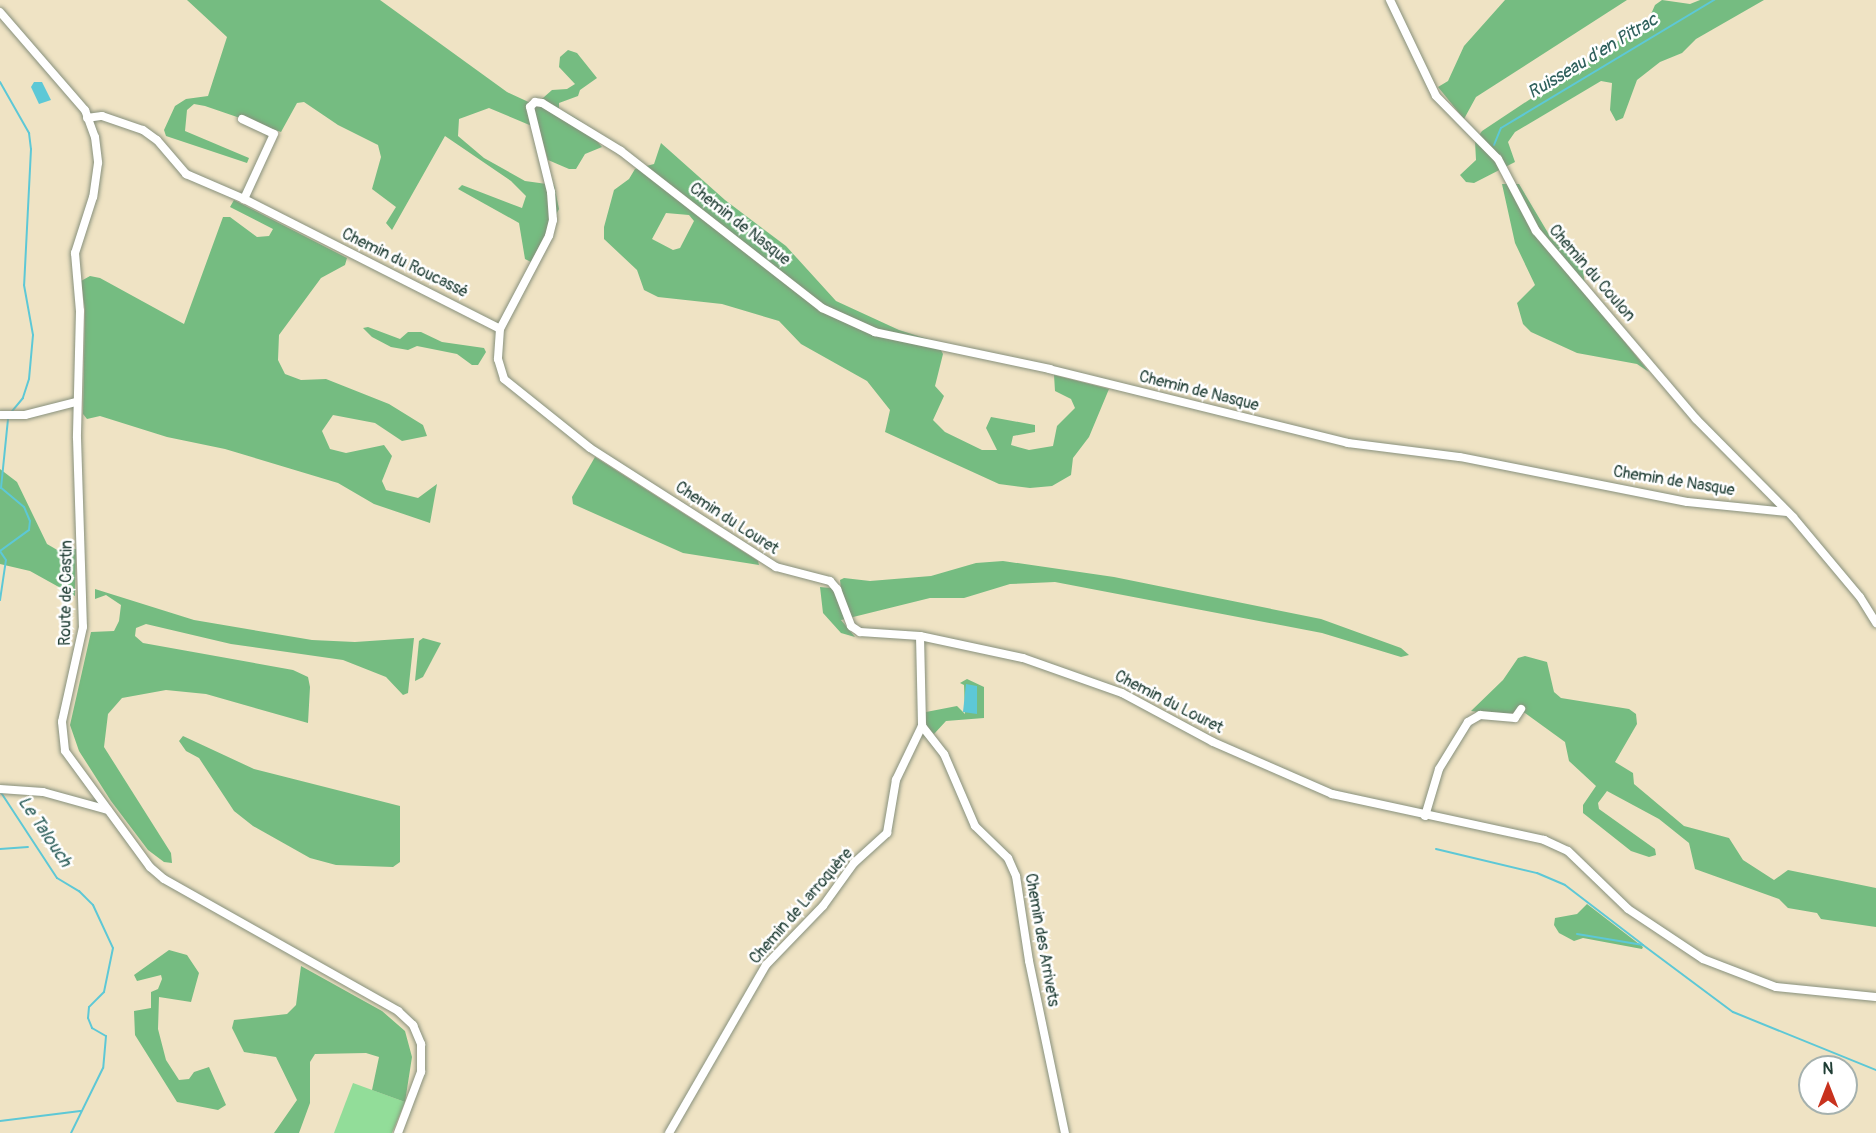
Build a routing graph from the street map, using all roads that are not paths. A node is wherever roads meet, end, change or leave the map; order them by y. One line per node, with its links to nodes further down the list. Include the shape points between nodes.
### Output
1 (1390, 0): 9 (street, Chemin du Coulon, via 1436,96 1498,159 1536,231 1696,419)
2 (0, 12): 3 (street, Route de Castin, via 75,96)
3 (87, 118): 5 (street, Chemin du Roucassé, via 102,116 143,130 157,140 186,174); 7 (street, Route de Castin, via 98,163 93,197 75,253 80,311)
4 (242, 119): 5 (street, via 274,134)
5 (244, 198): 6 (street, Chemin du Roucassé)
6 (500, 329): 9 (street, Chemin de Nasque, via 549,236 553,220 551,192 530,111 532,104 542,103 628,156 822,308 875,332 1050,369 1348,443 1448,455 1687,502); 11 (street, Chemin du Louret, via 498,359 510,388 590,448 776,567 830,580 851,626 870,633)
7 (76, 402): 8 (street, via 25,415); 15 (street, Route de Castin, via 83,627 62,736 71,764)
8 (0, 415)
9 (1787, 512): 10 (street, via 1860,597)
10 (1876, 623)
11 (920, 636): 13 (street); 16 (street, Chemin du Louret, via 989,649 1060,670 1122,693 1297,781)
12 (1521, 709): 16 (street, via 1515,718 1480,715 1468,722 1439,769)
13 (922, 726): 19 (street, Chemin de Larroquère, via 896,780 887,833 854,863 823,906 766,965); 20 (street, Chemin des Arrivets, via 944,754 975,826 1013,867)
14 (0, 789): 15 (street, via 42,792)
15 (108, 810): 18 (street, Route de Castin, via 150,867 179,890 405,1017 418,1034 422,1056 417,1086)
16 (1425, 816): 17 (street, Chemin du Louret, via 1556,845 1568,851 1628,909 1703,959 1756,981)
17 (1876, 997)
18 (398, 1133)
19 (669, 1133)
20 (1065, 1133)

